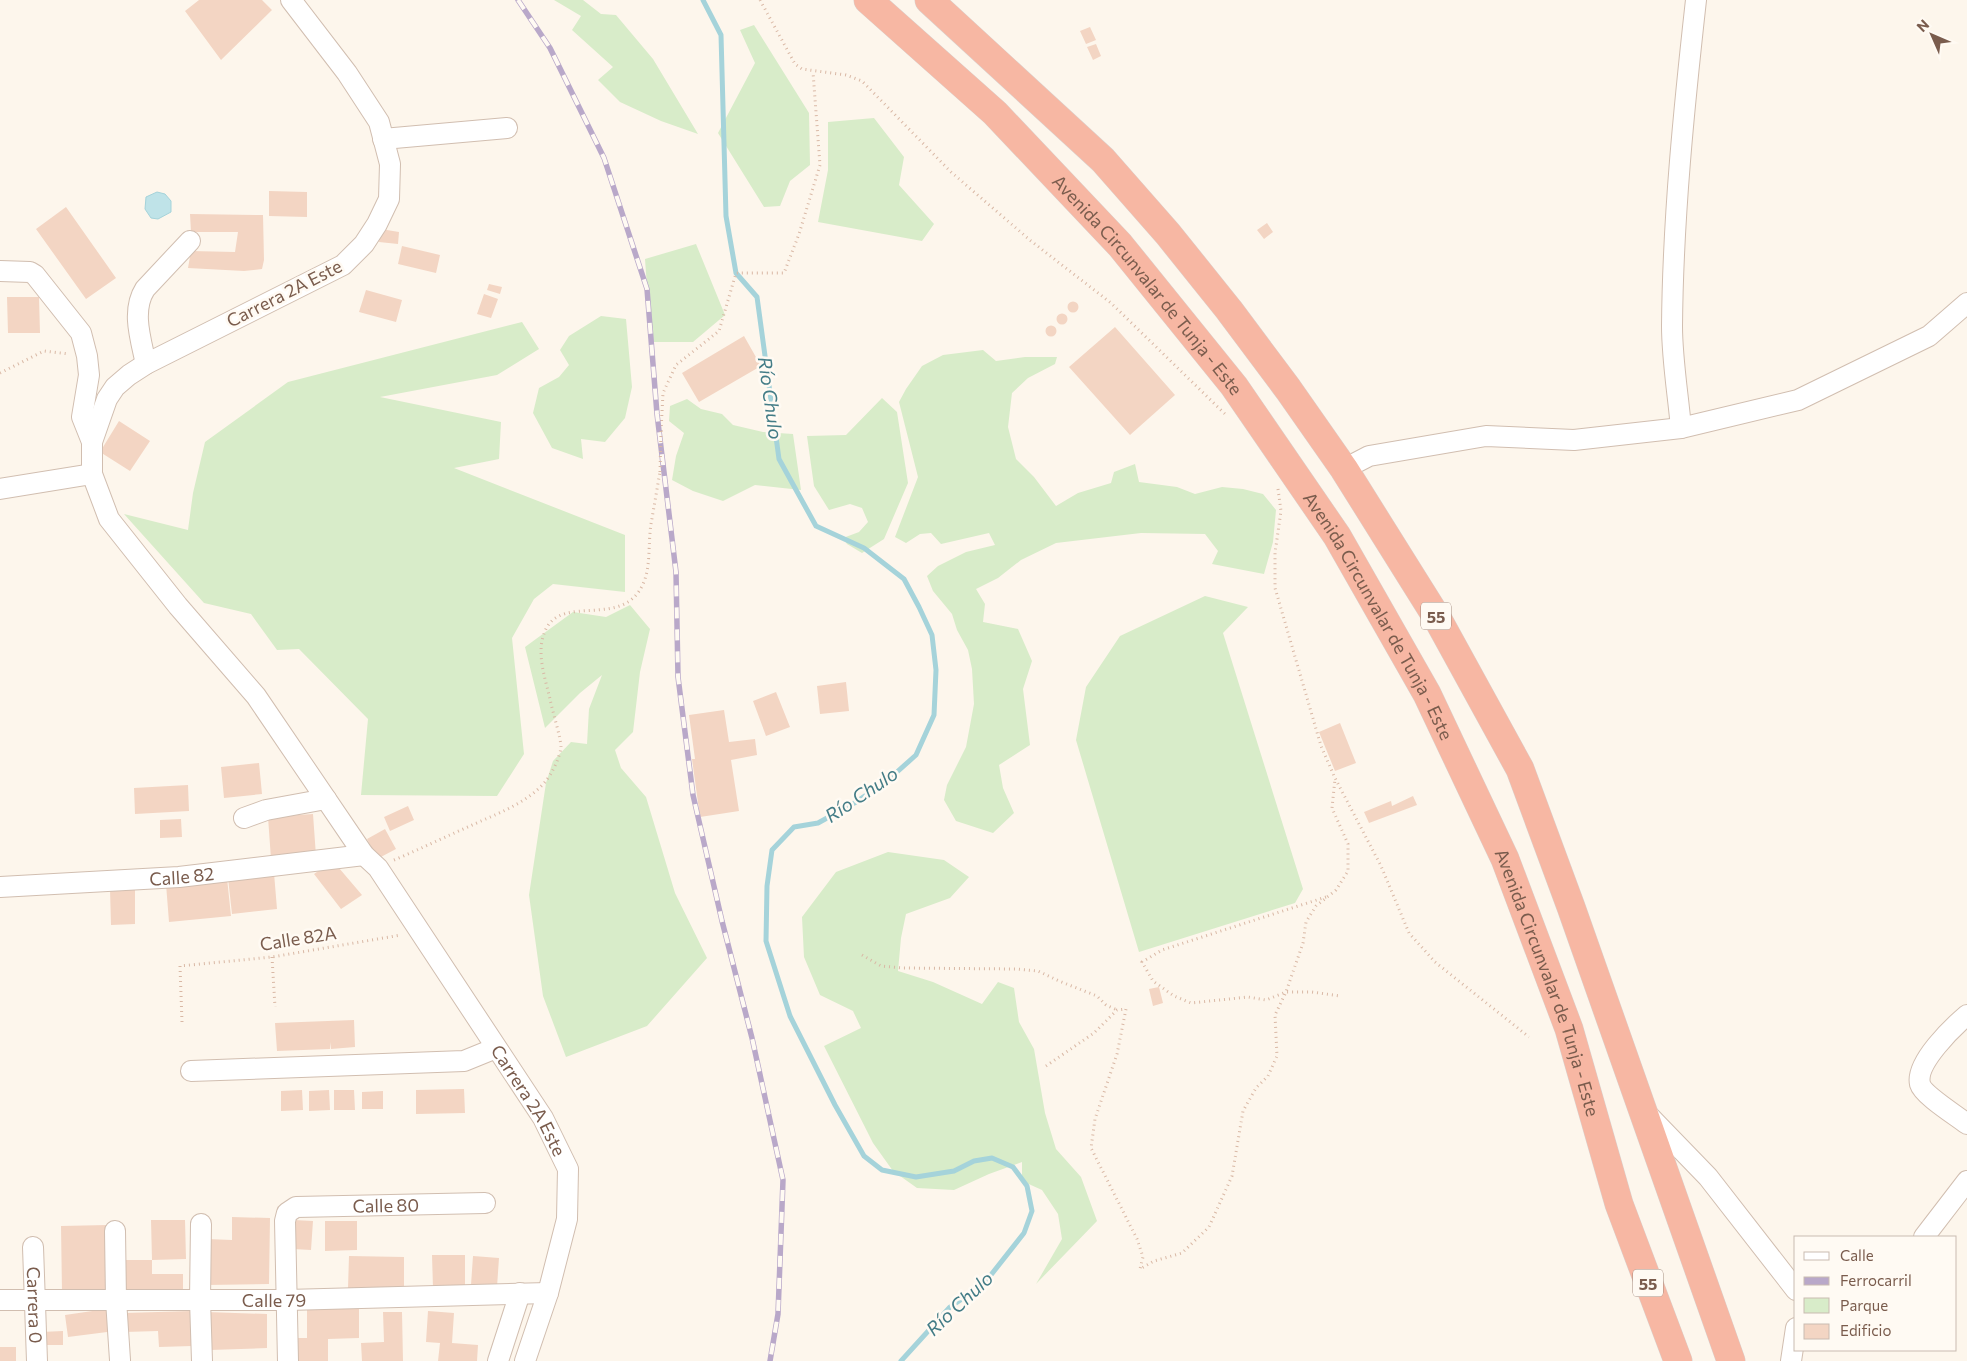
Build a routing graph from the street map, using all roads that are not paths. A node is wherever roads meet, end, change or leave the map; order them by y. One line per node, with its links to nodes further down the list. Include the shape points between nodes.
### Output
1 (291, 0): 6 (street, Carrera 2A Este, via 347,72 379,122)
2 (868, 0): 46 (highway, Avenida Circunvalar de Tunja - Este / 55, via 995,113 1120,245 1234,386 1337,536 1428,694 1505,859 1569,1029 1619,1204)
3 (929, 0): 13 (highway, 55, via 1103,160 1229,310)
4 (1696, 0): 11 (street, via 1675,217 1672,328)
5 (507, 128): 6 (street)
6 (383, 139): 10 (street, Carrera 2A Este, via 390,164 389,199 364,244 343,265)
7 (190, 241): 10 (street, via 140,297 139,333)
8 (0, 271): 12 (street, via 30,272 39,278 81,333 89,375 82,417)
9 (1967, 303): 11 (street, via 1929,336 1798,400)
10 (146, 364): 12 (street, Carrera 2A Este, via 116,387 107,399)
11 (1681, 428): 13 (street, via 1574,440 1486,436 1369,456)
12 (92, 442): 14 (street, Carrera 2A Este)
13 (1344, 469): 23 (highway, 55, via 1436,616 1520,769)
14 (92, 474): 15 (street); 16 (street, Carrera 2A Este, via 109,519 178,606 256,696)
15 (0, 489)
16 (326, 799): 17 (street, via 266,810); 18 (street, Carrera 2A Este)
17 (244, 818)
18 (371, 861): 19 (street, Calle 82, via 179,877); 21 (street, Carrera 2A Este)
19 (0, 886)
20 (1967, 1015): 24 (street, via 1950,1030 1922,1067 1920,1083 1925,1092)
21 (496, 1048): 22 (street, via 464,1061); 33 (street, Carrera 2A Este, via 543,1118 568,1169 567,1219)
22 (191, 1071)
23 (1642, 1109): 31 (street, via 1708,1177); 47 (highway, 55)
24 (1967, 1124)
25 (1967, 1181): 29 (street)
26 (485, 1203): 38 (street, Calle 80, via 296,1207 287,1213 285,1221)
27 (201, 1224): 37 (street)
28 (115, 1232): 36 (street)
29 (1925, 1236)
30 (33, 1247): 35 (street, Carrera 0)
31 (1794, 1287)
32 (520, 1293): 33 (street, Calle 79); 38 (street, Calle 79); 44 (street)
33 (548, 1293): 45 (street, Carrera 2A Este)
34 (0, 1300): 35 (street, Calle 79)
35 (34, 1300): 36 (street, Calle 79); 41 (street, Carrera 0)
36 (116, 1300): 37 (street, Calle 79); 40 (street)
37 (200, 1300): 38 (street, Calle 79); 42 (street)
38 (287, 1300): 43 (street)
39 (1794, 1341): 48 (street)
40 (120, 1360)
41 (37, 1361)
42 (202, 1361)
43 (288, 1361)
44 (498, 1361)
45 (525, 1361)
46 (1678, 1361)
47 (1731, 1361)
48 (1791, 1361)

